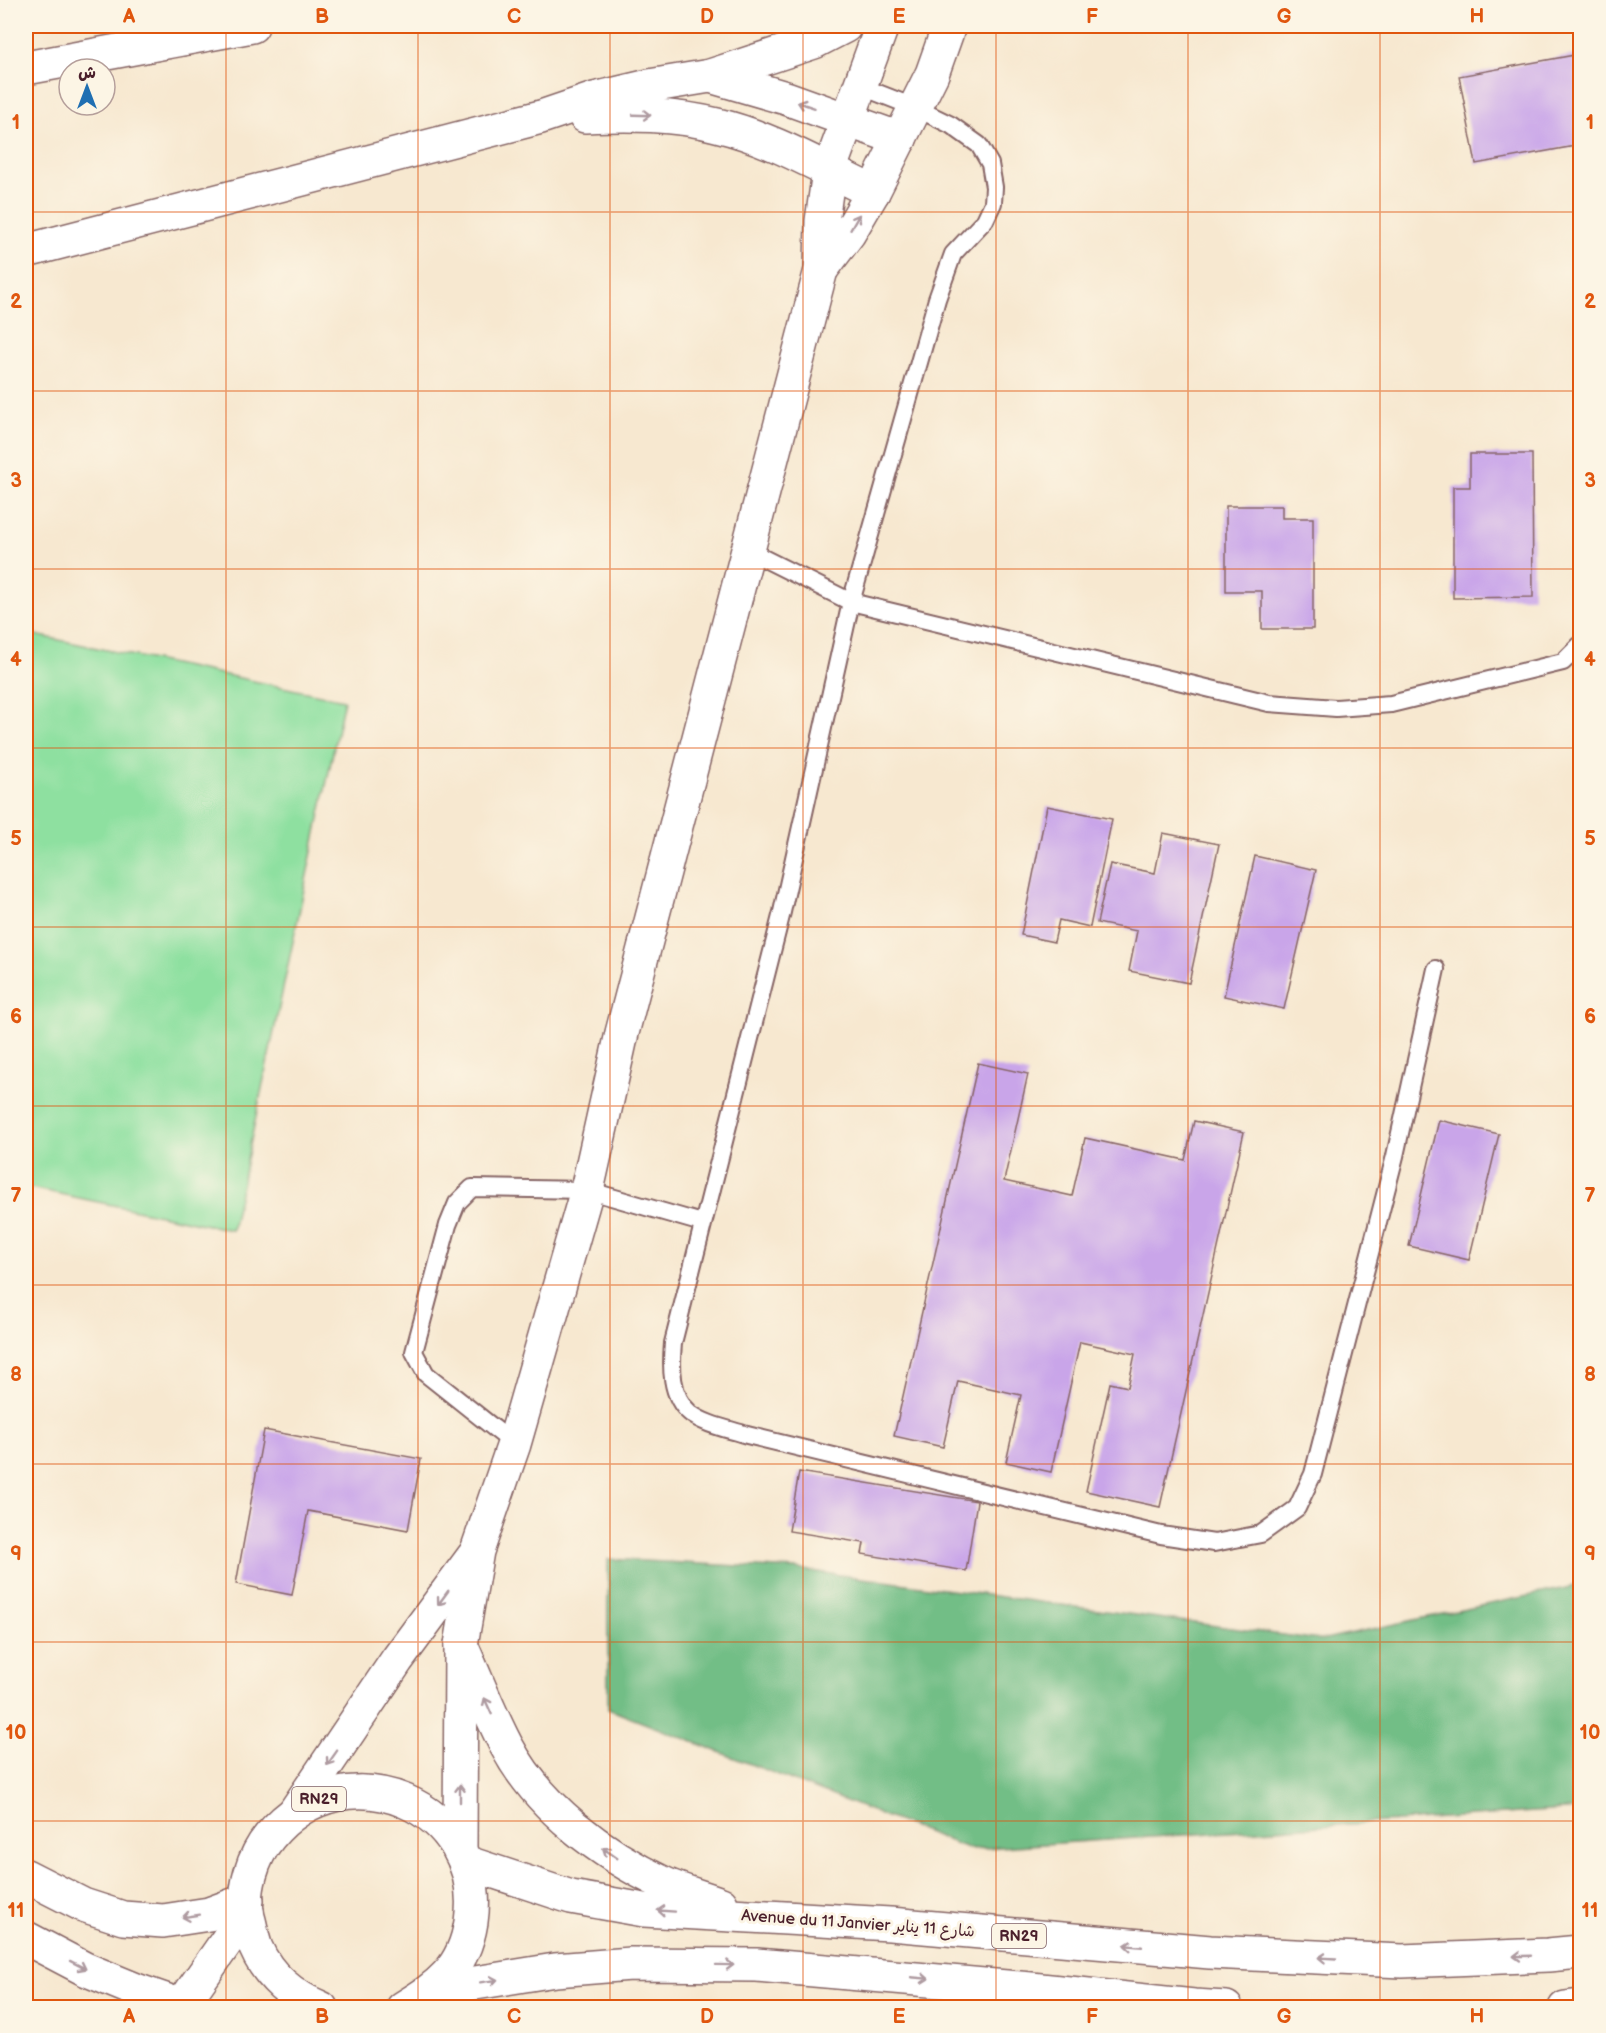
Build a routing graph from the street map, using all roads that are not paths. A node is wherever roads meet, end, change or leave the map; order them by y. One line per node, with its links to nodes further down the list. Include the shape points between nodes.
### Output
1 (252, 26): 5 (street)
2 (845, 26): 6 (street, via 814,42)
3 (882, 26): 7 (street)
4 (950, 26): 8 (street)
5 (26, 68)
6 (710, 76): 9 (street, via 594,99); 10 (street, one-way to 6)
7 (860, 86): 8 (lane); 10 (street)
8 (916, 108): 11 (street); 17 (lane, via 951,124 979,145 990,165 993,203 985,219 953,254)
9 (541, 117): 12 (street, one-way to 12, via 673,116 718,124 765,140); 14 (street)
10 (848, 120): 11 (street); 12 (street)
11 (900, 139): 13 (street)
12 (829, 171): 13 (street); 15 (street)
13 (873, 192): 15 (street, one-way to 13)
14 (26, 251)
15 (821, 270): 16 (street)
16 (747, 550): 17 (lane); 20 (street, via 622,1033)
17 (851, 602): 18 (lane, via 1269,703 1325,707 1391,704 1563,662); 21 (lane, via 782,912)
18 (1581, 645)
19 (1436, 969): 21 (lane, via 1395,1156 1313,1474 1297,1508 1261,1534 1214,1544 1161,1535 747,1435 689,1412 677,1394 671,1368 673,1343)
20 (587, 1190): 21 (lane); 22 (street); 22 (lane, via 472,1188 457,1203 448,1225 414,1352 426,1374)
21 (702, 1223)
22 (514, 1444): 23 (street)
23 (477, 1551): 24 (street); 25 (street, one-way to 25, via 397,1660)
24 (461, 1645): 26 (street, one-way to 24); 29 (street, one-way to 24, via 666,1885 616,1857 570,1824 533,1786 507,1747)
25 (296, 1810): 26 (street, RN29, via 325,1796 356,1791 387,1794 417,1806 442,1825); 28 (street, RN29, via 266,1840 256,1858)
26 (463, 1856): 29 (street, Avenue du 11 Janvier شارع 11 يناير / RN29, one-way to 26, via 644,1910 571,1897); 32 (street, RN29, via 473,1908 469,1932 448,1974)
27 (26, 1876): 28 (street, one-way to 27, via 163,1921 123,1918 83,1905)
28 (247, 1906): 34 (street, RN29); 35 (street, RN29, via 256,1947 275,1978 303,2001)
29 (760, 1917): 31 (street, Avenue du 11 Janvier شارع 11 يناير / RN29, one-way to 29, via 1402,1961 1209,1952 890,1924)
30 (26, 1938): 34 (street, one-way to 34, via 85,1969)
31 (1581, 1952)
32 (432, 1990): 36 (street, RN29); 37 (street, RN29, one-way to 37, via 555,1970 631,1964 757,1965)
33 (1581, 2006): 38 (street)
34 (183, 2007)
35 (321, 2007)
36 (403, 2007)
37 (1226, 2007)
38 (1565, 2007)

